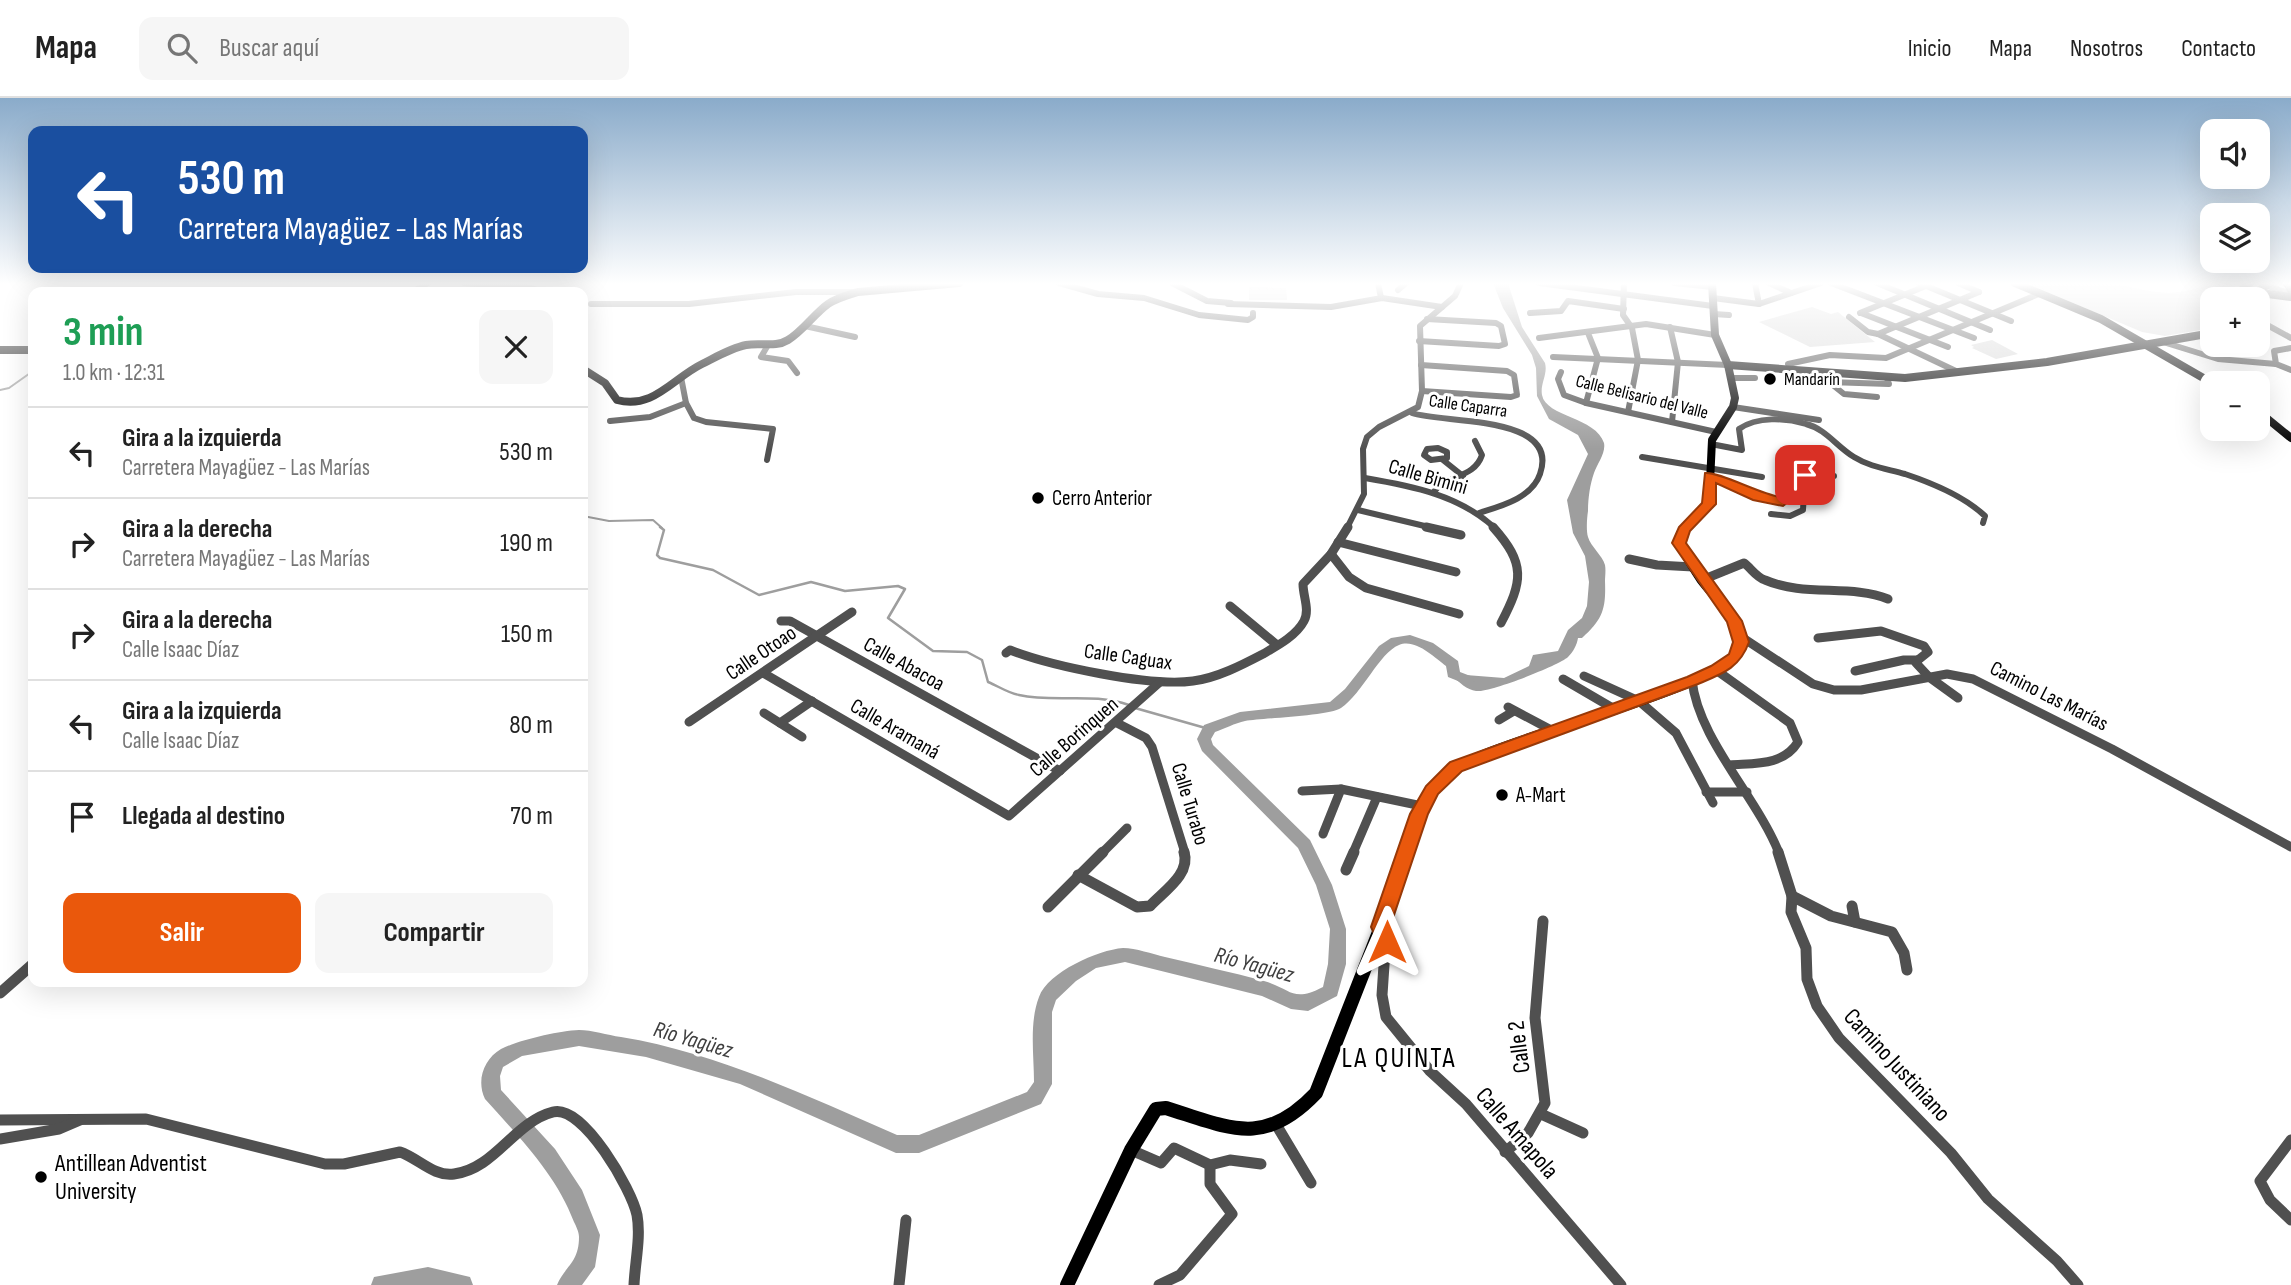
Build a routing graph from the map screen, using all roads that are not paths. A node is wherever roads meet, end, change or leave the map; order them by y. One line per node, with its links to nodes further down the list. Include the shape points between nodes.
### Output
1 (788, 338): 18 (main road)
2 (1504, 338): 16 (street, via 1505,344 1499,346)
3 (1590, 338): 27 (street)
4 (1633, 338): 28 (street)
5 (1673, 338): 29 (street)
6 (1717, 338): 30 (main road)
7 (1887, 338): 22 (street)
8 (1926, 338): 15 (street)
9 (1934, 338): 15 (street)
10 (2129, 338): 25 (main road)
11 (2137, 338): 19 (main road)
12 (2175, 338): 14 (main road)
13 (2183, 338): 14 (main road)
14 (2180, 339): 17 (main road)
15 (1930, 340): 20 (street); 22 (street)
16 (1419, 341): 32 (street)
17 (2164, 342): 19 (main road); 31 (street, via 2229,360)
18 (768, 345): 38 (street, via 761,357 788,362); 40 (main road, via 734,348)
19 (2149, 345): 25 (main road); 39 (main road)
20 (1948, 347)
21 (2291, 348): 31 (street, via 2274,351)
22 (1909, 349): 33 (street, via 1886,358 1830,355); 37 (street)
23 (0, 350): 24 (main road)
24 (28, 350)
25 (2119, 351): 37 (main road)
26 (1553, 357): 27 (street)
27 (1598, 358): 28 (street); 47 (street)
28 (1638, 360): 29 (street); 50 (street)
29 (1678, 362): 30 (street); 54 (street)
30 (1730, 363): 33 (main road); 41 (main road)
31 (2276, 364): 34 (street)
32 (1421, 365): 44 (street); 44 (street, via 1507,371 1514,375 1517,395)
33 (1785, 366): 41 (main road); 42 (main road)
34 (2291, 370)
35 (588, 372): 40 (main road, via 605,383 617,400 635,403 654,398)
36 (1561, 372): 47 (street, Calle Belisario del Valle, via 1558,379 1564,395)
37 (1958, 372): 42 (main road)
38 (797, 373)
39 (2200, 375)
40 (681, 377): 46 (street)
41 (1731, 378): 43 (street); 48 (main road)
42 (1887, 378): 45 (street, via 1889,384 1829,382 1847,395)
43 (1751, 380)
44 (1422, 391): 49 (street)
45 (1877, 397)
46 (686, 403): 52 (street, via 650,417); 59 (street, via 698,420 773,429)
47 (1586, 403): 50 (street, Calle Belisario del Valle)
48 (1733, 407): 51 (street); 55 (main road)
49 (1412, 412): 65 (street, via 1367,437); 69 (street, Calle Caparra, via 1434,419 1500,424 1535,444 1542,459 1537,481 1520,497)
50 (1628, 412): 54 (street, Calle Belisario del Valle)
51 (1819, 420)
52 (610, 421)
53 (2270, 421): 56 (main road)
54 (1672, 422): 55 (street, Calle Belisario del Valle)
55 (1714, 438): 61 (main road); 71 (street, Calle Belisario del Valle, via 1742,450 1742,426 1754,422 1811,425 1827,432 1854,458 1913,477 1975,507 1985,516)
56 (2291, 438)
57 (1475, 441): 62 (street, via 1482,460)
58 (1642, 457): 61 (street)
59 (767, 460)
60 (1443, 460): 62 (street)
61 (1709, 472): 64 (street); 66 (street, via 1758,498 1778,502 1788,500); 76 (main road, via 1709,504 1679,538)
62 (1463, 476): 67 (street, via 1440,484)
63 (1834, 476): 66 (street, via 1801,476 1797,481)
64 (1762, 477)
65 (1364, 478): 67 (street, Calle Bimini); 68 (street)
66 (1800, 488): 70 (street, via 1802,511 1790,516)
67 (1433, 493): 69 (street, Calle Bimini)
68 (1358, 510): 72 (street); 73 (street)
69 (1479, 513): 84 (street, Calle Bimini, via 1505,540 1518,565 1517,592)
70 (1771, 514)
71 (1983, 523)
72 (1461, 535)
73 (1338, 542): 74 (street); 77 (street)
74 (1331, 554): 82 (street, via 1349,577 1366,588); 88 (street, Calle Caguax, via 1303,584 1304,622)
75 (1629, 559): 76 (street)
76 (1693, 567): 78 (main road)
77 (1456, 572)
78 (1702, 580): 79 (street, via 1744,563 1760,579); 86 (main road)
79 (1888, 598)
80 (1230, 606): 88 (street)
81 (852, 612): 85 (street, Calle Otoao)
82 (1459, 614)
83 (781, 621): 85 (street, Calle Abacoa, via 790,621)
84 (1500, 623)
85 (816, 636): 93 (street, Calle Otoao); 111 (street, Calle Abacoa)
86 (1740, 636): 91 (main road, via 1736,656); 95 (street, Camino Las Marías, via 1827,689 1861,690)
87 (1818, 638): 90 (street, via 1881,631 1926,648 1928,652)
88 (1276, 645): 98 (street, Calle Caguax, via 1202,679)
89 (1006, 653): 98 (street, Calle Caguax, via 1010,650 1039,661)
90 (1918, 660): 92 (street); 95 (street)
91 (1716, 670): 97 (main road); 112 (street, via 1784,718 1798,742 1781,758)
92 (1855, 671)
93 (763, 673): 100 (street, Calle Aramaná); 105 (street, Calle Otoao)
94 (1584, 676): 101 (street)
95 (1929, 677): 99 (street); 124 (street, Camino Las Marías, via 1956,675 1985,684)
96 (1563, 679): 102 (street)
97 (1692, 680): 101 (main road); 112 (street, Camino Justiniano, via 1694,700)
98 (1160, 682): 107 (street, Calle Borinquen)
99 (1958, 698)
100 (812, 701): 106 (street); 121 (street, Calle Aramaná)
101 (1639, 701): 102 (main road); 116 (street, via 1676,733)
102 (1616, 710): 108 (main road)
103 (764, 713): 106 (street)
104 (1499, 720): 108 (street, via 1511,709)
105 (689, 722)
106 (780, 723): 110 (street)
107 (1117, 723): 113 (street, Calle Borinquen); 126 (street, Calle Turabo, via 1146,738 1152,747 1187,861 1182,873 1150,906 1137,907)
108 (1555, 732): 120 (main road, via 1466,761 1443,777)
109 (1018, 735): 111 (street)
110 (802, 737)
111 (1010, 742): 113 (street, Calle Abacoa)
112 (1730, 765): 117 (street, Camino Justiniano)
113 (1060, 771): 121 (street, Calle Borinquen)
114 (1341, 789): 115 (street); 118 (street); 123 (street)
115 (1302, 790)
116 (1706, 792): 117 (street); 119 (street)
117 (1747, 792): 127 (street, Camino Justiniano, via 1778,850)
118 (1377, 797): 120 (street); 125 (street)
119 (1713, 803)
120 (1422, 806): 132 (main road)
121 (1009, 816)
122 (1127, 828): 126 (street)
123 (1323, 834)
124 (2291, 847)
125 (1346, 870)
126 (1078, 875): 129 (street)
127 (1791, 896): 131 (street, via 1831,916); 155 (street, Camino Justiniano, via 1791,912 1806,948 1810,990 1829,1025 1951,1153 1988,1199)
128 (1852, 906): 131 (street)
129 (1048, 907)
130 (1543, 921): 136 (street, Calle 2, via 1535,1018 1545,1089)
131 (1856, 922): 134 (street, via 1892,932)
132 (1381, 927): 139 (main road, via 1316,1093 1301,1112); 144 (street, Calle Amapola, via 1388,952 1381,976 1386,1017)
133 (28, 968): 135 (street)
134 (1907, 970)
135 (0, 993)
136 (1541, 1114): 140 (street); 144 (street, via 1528,1133)
137 (85, 1118): 138 (street); 141 (street, via 59,1129); 150 (street, via 146,1119 325,1164 407,1153 437,1174 449,1175 472,1169 541,1117 561,1111 587,1129 637,1215)
138 (0, 1119)
139 (1277, 1126): 143 (main road, via 1245,1132 1167,1108 1156,1109); 147 (street)
140 (1583, 1133)
141 (0, 1139)
142 (2291, 1140): 149 (street, via 2260,1181 2270,1200)
143 (1131, 1150): 146 (street, via 1161,1163 1174,1148); 152 (main road)
144 (1505, 1152): 154 (street, Calle Amapola)
145 (1261, 1164): 146 (street, via 1230,1160)
146 (1210, 1165): 153 (street, via 1210,1184 1232,1214 1180,1275)
147 (1311, 1183)
148 (906, 1220): 151 (street)
149 (2291, 1220)
150 (634, 1285)
151 (899, 1285)
152 (1067, 1285)
153 (1159, 1285)
154 (1621, 1285)
155 (2078, 1285)

